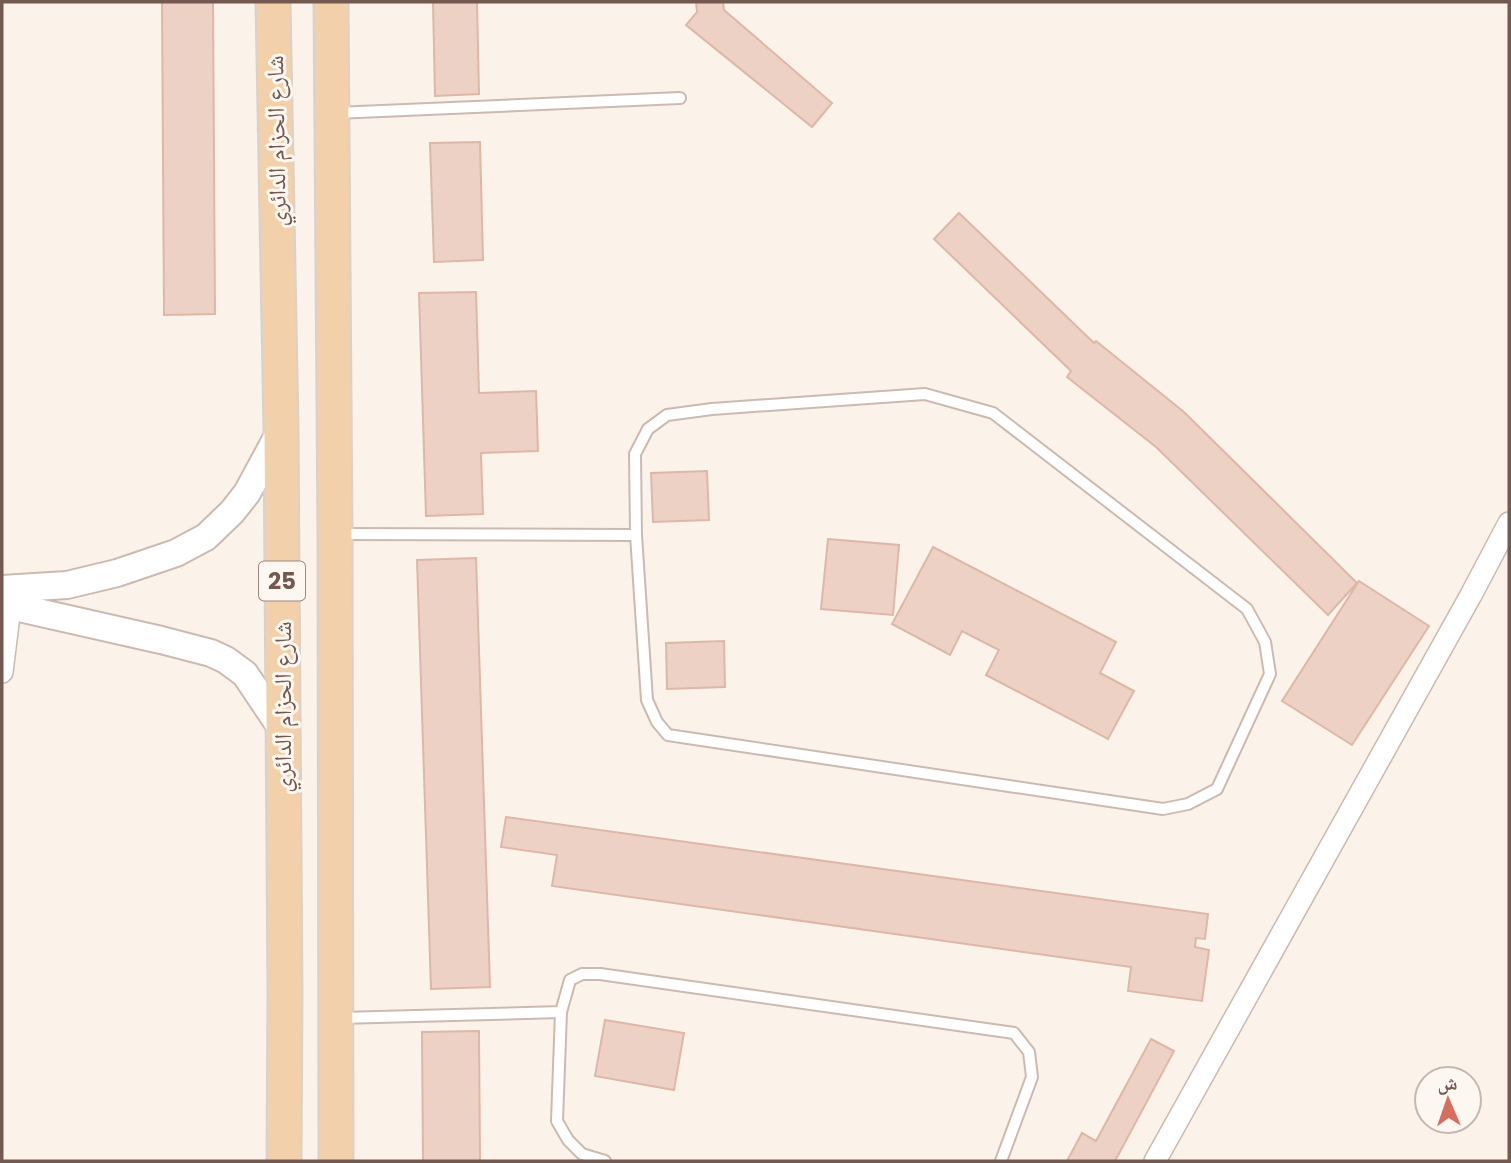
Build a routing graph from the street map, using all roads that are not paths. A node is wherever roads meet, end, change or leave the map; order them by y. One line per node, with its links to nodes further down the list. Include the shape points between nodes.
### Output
1 (273, 2): 5 (main road, شارع الحزام الدائري / 25)
2 (331, 2): 4 (main road, 25)
3 (680, 98): 4 (lane)
4 (332, 113): 7 (main road, 25)
5 (281, 430): 9 (street, via 247,493 206,537 176,553 117,573); 11 (main road, شارع الحزام الدائري / 25)
6 (1509, 523): 18 (street)
7 (335, 534): 8 (lane); 13 (main road, 25)
8 (636, 535): 8 (lane, via 635,454 648,429 667,415 925,394 993,413 1248,609 1265,642 1270,674 1217,789 1188,804 1163,809 668,735 647,700)
9 (7, 597): 10 (street); 11 (street, via 226,660 244,674)
10 (2, 673)
11 (282, 729): 14 (main road, شارع الحزام الدائري / 25)
12 (561, 1012): 13 (lane); 16 (lane, via 557,1121 582,1154); 17 (lane, via 570,980 582,974 600,974 1014,1033 1028,1052 1032,1077)
13 (336, 1018): 15 (main road, 25)
14 (284, 1161)
15 (336, 1161)
16 (605, 1161)
17 (1001, 1161)
18 (1155, 1161)

